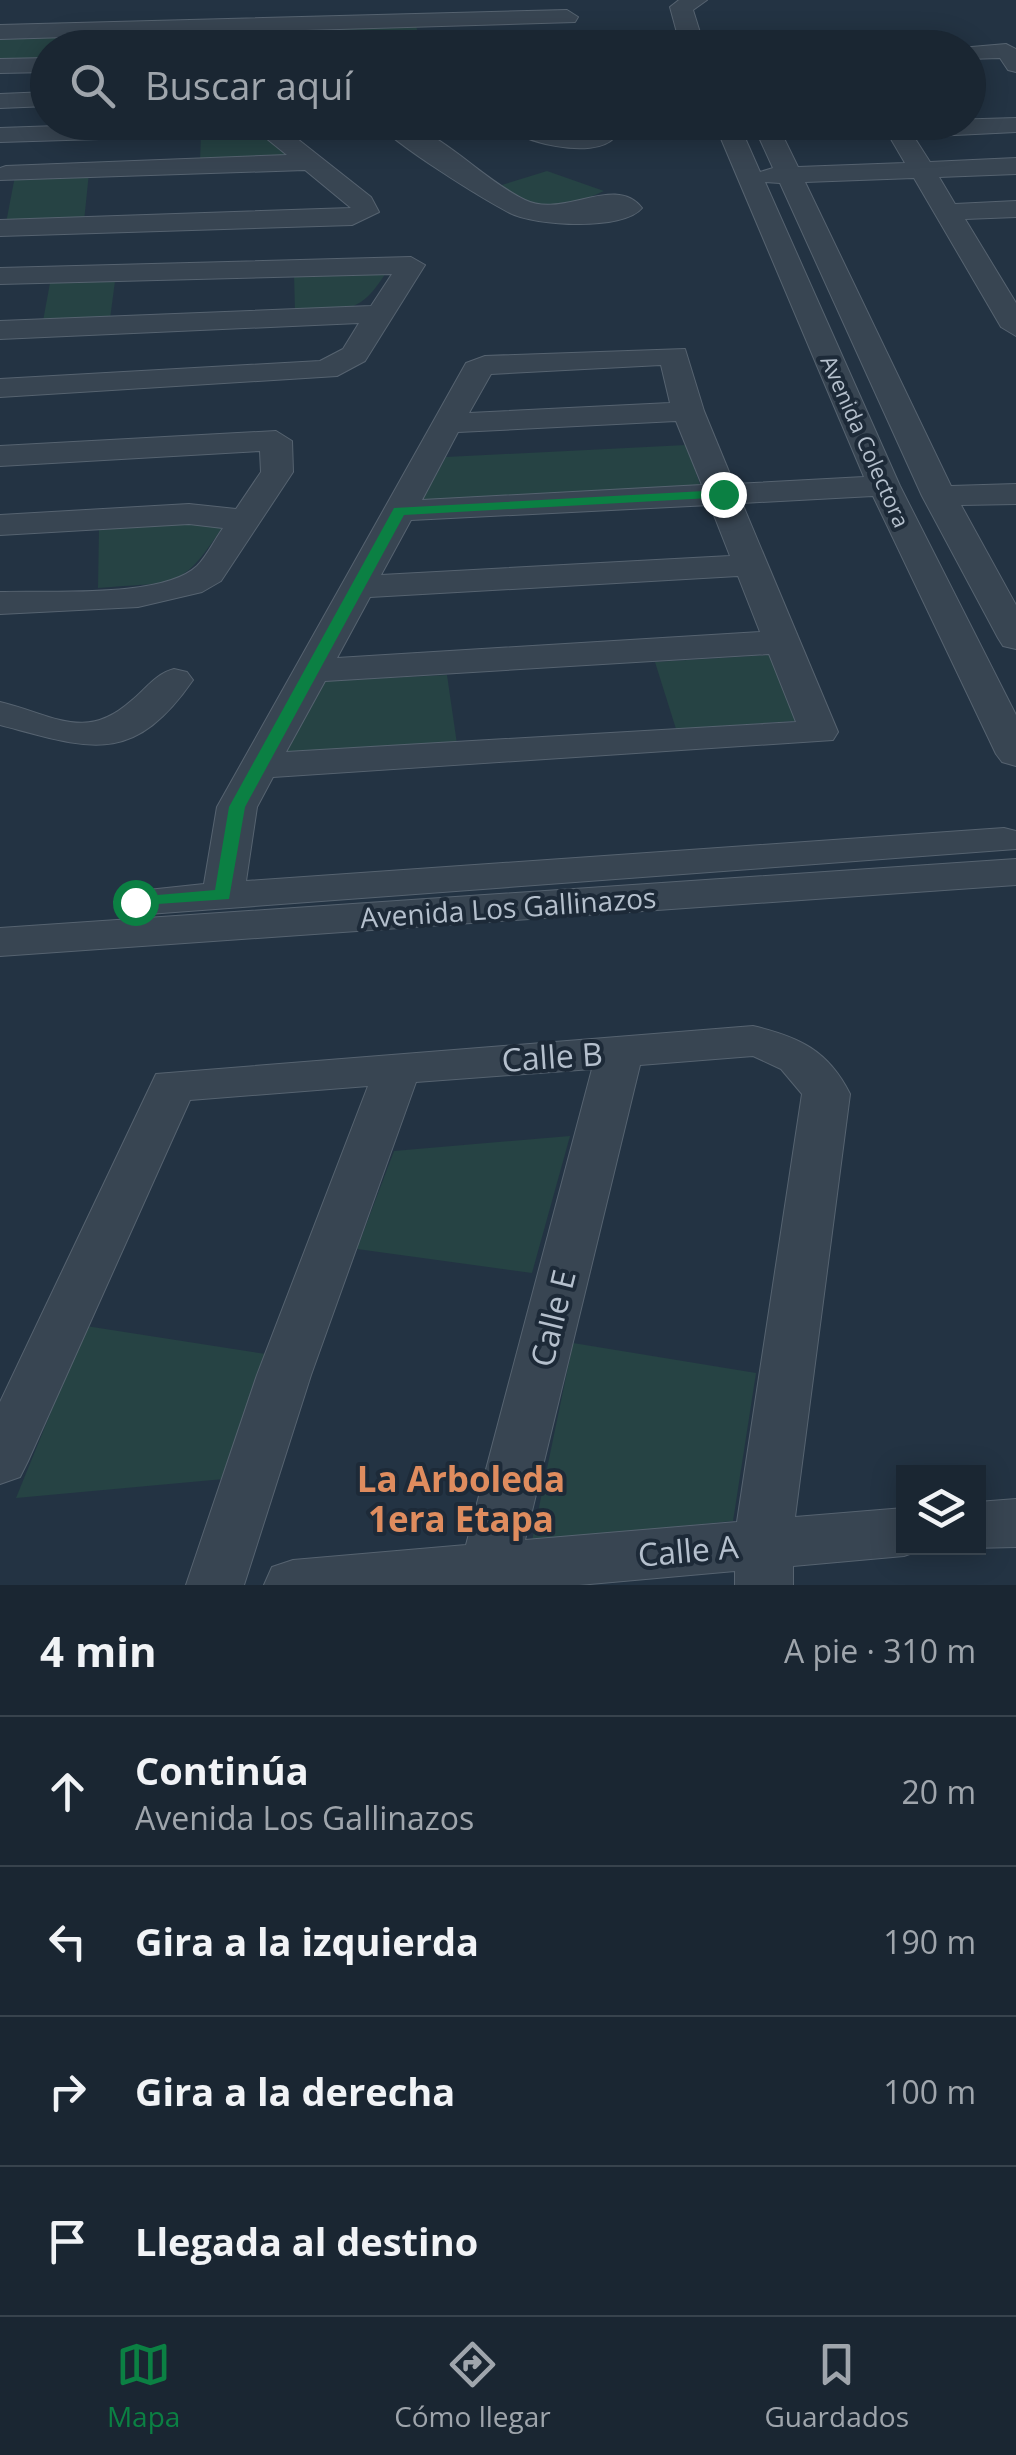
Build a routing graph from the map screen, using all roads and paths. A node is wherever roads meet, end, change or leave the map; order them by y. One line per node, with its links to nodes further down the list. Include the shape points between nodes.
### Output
1 (183, 0): 5 (street)
2 (696, 0): 7 (street, via 680,6)
3 (706, 0): 8 (street)
4 (567, 17): 5 (street)
5 (183, 27): 6 (street)
6 (73, 30)
7 (687, 30)
8 (719, 30)
9 (30, 31): 10 (street)
10 (0, 32)
11 (986, 55): 12 (street)
12 (1011, 58)
13 (30, 65): 14 (street)
14 (0, 66)
15 (30, 99): 16 (street)
16 (0, 100)
17 (986, 125): 18 (street)
18 (1016, 125)
19 (6, 135): 28 (street)
20 (282, 140): 25 (street)
21 (415, 140): 35 (street, via 506,202)
22 (734, 140): 30 (street, Avenida Colectora)
23 (773, 140): 29 (street, Avenida Colectora)
24 (904, 140): 27 (street)
25 (311, 162): 31 (street); 31 (street, via 366,212 352,217)
26 (1016, 166): 27 (street)
27 (922, 170): 29 (street); 34 (street)
28 (6, 174): 31 (street); 32 (street)
29 (791, 176): 30 (street); 50 (street, Avenida Colectora)
30 (751, 177): 47 (street, Avenida Colectora)
31 (97, 197): 36 (street)
32 (0, 208)
33 (1016, 209): 34 (street)
34 (947, 212): 41 (street)
35 (570, 215)
36 (0, 228)
37 (182, 270): 38 (street); 39 (street, via 411,265); 40 (street)
38 (0, 276)
39 (380, 314): 40 (street); 43 (street, via 354,355 326,370)
40 (179, 322): 42 (street)
41 (1016, 327)
42 (0, 330)
43 (0, 388)
44 (688, 411): 45 (street); 45 (street, via 674,356 636,357 485,365); 48 (street)
45 (447, 423): 51 (street)
46 (0, 456): 52 (street, via 276,441 277,472)
47 (884, 486): 48 (street); 62 (street, Avenida Colectora)
48 (723, 494): 51 (street); 54 (street)
49 (1016, 494): 50 (street)
50 (939, 496): 57 (street, Avenida Colectora)
51 (399, 511): 55 (street)
52 (248, 520): 53 (street, via 189,514); 56 (street, via 208,574 181,588)
53 (0, 524)
54 (752, 566): 55 (street); 58 (street)
55 (359, 587): 59 (street)
56 (0, 602)
57 (1016, 638)
58 (782, 642): 59 (street); 63 (street, via 819,732)
59 (312, 671): 63 (street)
60 (174, 680): 61 (street, via 124,728 99,739)
61 (0, 713)
62 (1016, 754)
63 (258, 766): 65 (street, via 237,807)
64 (1013, 849): 65 (street, Avenida Los Gallinazos); 67 (street, Avenida Los Gallinazos)
65 (223, 895): 66 (street, Avenida Los Gallinazos)
66 (135, 902)
67 (0, 942)
68 (620, 1051): 69 (street, Calle B); 74 (street, Calle B, via 753,1041 802,1059 826,1094); 75 (street, Calle E)
69 (398, 1068): 70 (street, Calle B, via 173,1085); 76 (street, via 284,1375)
70 (0, 1461)
71 (1016, 1522): 72 (street)
72 (986, 1525)
73 (896, 1534): 74 (street, Calle A)
74 (764, 1564): 75 (street, Calle A)
75 (488, 1576): 77 (street, Calle A)
76 (215, 1585)
77 (293, 1585)

